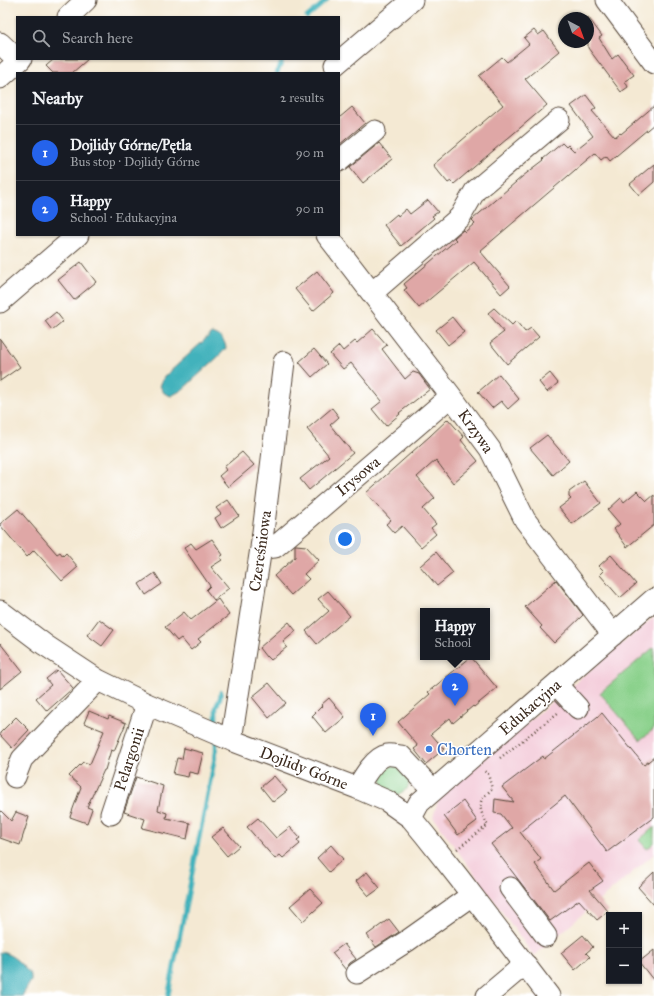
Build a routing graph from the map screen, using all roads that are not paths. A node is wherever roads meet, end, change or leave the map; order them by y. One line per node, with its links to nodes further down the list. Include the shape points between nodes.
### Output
1 (86, 0): 4 (street)
2 (412, 0): 9 (street)
3 (607, 0): 8 (street)
4 (69, 16)
5 (0, 43): 6 (street)
6 (16, 57)
7 (21, 62): 10 (street)
8 (654, 63)
9 (335, 65)
10 (0, 78)
11 (559, 120): 16 (street, via 475,191 460,217)
12 (375, 130): 13 (street)
13 (340, 160)
14 (77, 236): 17 (street)
15 (328, 236): 16 (street, Krzywa)
16 (372, 293): 19 (street, Krzywa)
17 (0, 302)
18 (284, 362): 20 (street, Czereśniowa)
19 (451, 396): 20 (street, Irysowa, via 274,547); 23 (street, Krzywa, via 490,449 525,520)
20 (261, 548): 28 (street, Czereśniowa)
21 (654, 600): 23 (street, Edukacyjna)
22 (0, 612): 24 (street, Dojlidy Górne)
23 (613, 635): 25 (street, Edukacyjna)
24 (98, 680): 26 (street, Dojlidy Górne); 29 (street, via 22,759)
25 (556, 684): 27 (street); 30 (street, Edukacyjna)
26 (147, 704): 28 (street, Dojlidy Górne); 32 (street, Pelargonii)
27 (578, 708)
28 (230, 740): 31 (street, Dojlidy Górne)
29 (16, 777)
30 (439, 785): 31 (street, via 401,756 388,755 370,767); 33 (street, Edukacyjna, via 419,803)
31 (357, 788): 33 (street, Dojlidy Górne, via 388,801)
32 (111, 814)
33 (411, 818): 35 (street, Dojlidy Górne)
34 (510, 888): 36 (street)
35 (472, 896): 37 (street, Dojlidy Górne); 38 (street)
36 (546, 936)
37 (525, 964): 39 (street); 40 (street, Dojlidy Górne)
38 (357, 973)
39 (488, 996)
40 (549, 996)

